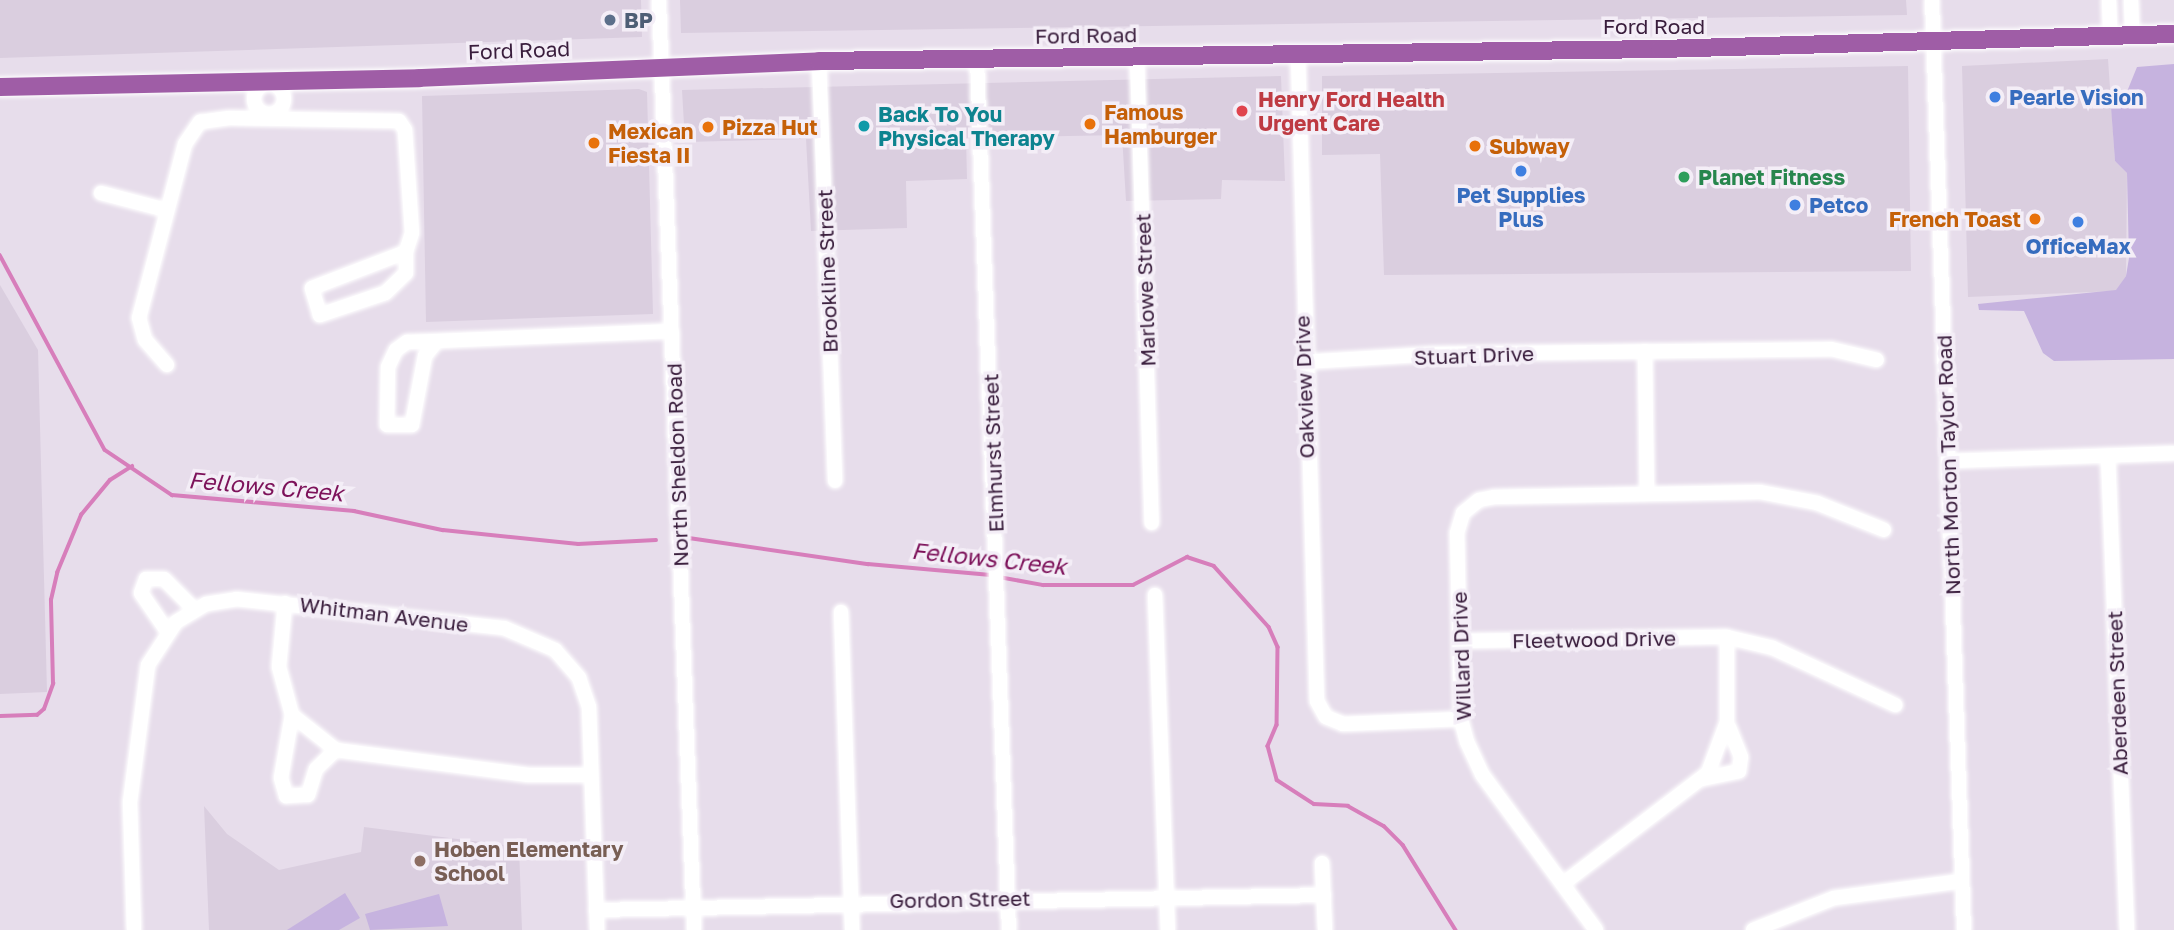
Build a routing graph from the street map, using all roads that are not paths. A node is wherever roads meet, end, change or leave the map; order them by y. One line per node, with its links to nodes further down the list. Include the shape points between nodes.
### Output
1 (659, 0): 13 (street, North Sheldon Road)
2 (1932, 0): 8 (street, North Morton Taylor Road)
3 (2109, 0): 7 (street)
4 (2131, 0): 6 (street)
5 (2174, 34): 6 (main road, Ford Road)
6 (2132, 36): 7 (main road, Ford Road)
7 (2110, 37): 8 (main road, Ford Road)
8 (1934, 44): 9 (main road, Ford Road); 28 (street, North Morton Taylor Road)
9 (1298, 55): 10 (main road, Ford Road); 24 (street, Oakview Drive)
10 (1137, 57): 11 (main road, Ford Road); 31 (street, Marlowe Street)
11 (977, 60): 12 (main road, Ford Road); 52 (street, Elmhurst Street)
12 (819, 61): 13 (main road, Ford Road); 29 (street, Brookline Street)
13 (662, 66): 14 (main road, Ford Road); 20 (street, North Sheldon Road)
14 (270, 80): 15 (main road, Ford Road); 16 (street, via 283,101); 16 (street, via 259,88 256,102)
15 (0, 87)
16 (269, 118): 18 (street, via 197,125 185,144); 19 (street, via 390,118 403,124 412,233)
17 (101, 193): 18 (street)
18 (166, 210): 25 (street, via 139,318 145,340)
19 (406, 252): 19 (street, via 312,288 320,315 385,293 406,273)
20 (672, 331): 21 (street); 54 (street, North Sheldon Road)
21 (437, 341): 21 (street, via 407,342 396,350 388,367 387,425 412,425 425,356)
22 (1645, 351): 23 (street, Stuart Drive, via 1831,349); 24 (street, Stuart Drive); 30 (street)
23 (1877, 360)
24 (1304, 362): 42 (street, Oakview Drive, via 1316,692 1326,717 1343,724)
25 (167, 365)
26 (2174, 453): 27 (street)
27 (2108, 456): 28 (street); 66 (street, Aberdeen Street)
28 (1949, 461): 48 (street, North Morton Taylor Road)
29 (835, 481)
30 (1647, 494): 32 (street, via 1780,494); 39 (street, Willard Drive, via 1486,498 1465,510 1457,533)
31 (1152, 523)
32 (1884, 530)
33 (1155, 595): 51 (street)
34 (285, 603): 35 (street, Whitman Avenue, via 236,599); 41 (street, via 279,667); 45 (street, Whitman Avenue, via 504,628 540,639 565,660 586,692)
35 (194, 609): 37 (street, Whitman Avenue); 37 (street, via 164,579 146,579 141,593)
36 (841, 612): 53 (street)
37 (167, 631): 56 (street, via 144,682 130,802)
38 (1727, 637): 39 (street, Fleetwood Drive); 40 (street, Fleetwood Drive, via 1773,648); 43 (street)
39 (1460, 641): 42 (street, Willard Drive)
40 (1895, 705)
41 (292, 715): 44 (street); 44 (street, via 281,778 286,796 308,795 316,769)
42 (1461, 719): 49 (street, Willard Drive, via 1475,762)
43 (1727, 722): 46 (street, via 1717,756); 46 (street, via 1742,765 1735,775)
44 (336, 750): 45 (street, via 528,775)
45 (591, 775): 55 (street, Whitman Avenue)
46 (1702, 779): 49 (street)
47 (1322, 863): 50 (street)
48 (1962, 881): 64 (street, via 1834,898); 65 (street, North Morton Taylor Road)
49 (1563, 883): 63 (street, Willard Drive)
50 (1324, 895): 51 (street, Gordon Street); 62 (street)
51 (1167, 897): 52 (street, Gordon Street); 61 (street)
52 (1008, 898): 53 (street, Gordon Street); 60 (street, Elmhurst Street)
53 (851, 901): 54 (street, Gordon Street); 59 (street)
54 (693, 906): 55 (street, Gordon Street); 58 (street, North Sheldon Road)
55 (596, 910): 57 (street, Whitman Avenue)
56 (134, 930)
57 (597, 930)
58 (694, 930)
59 (852, 930)
60 (1010, 930)
61 (1168, 930)
62 (1325, 930)
63 (1596, 930)
64 (1753, 930)
65 (1964, 930)
66 (2127, 930)

